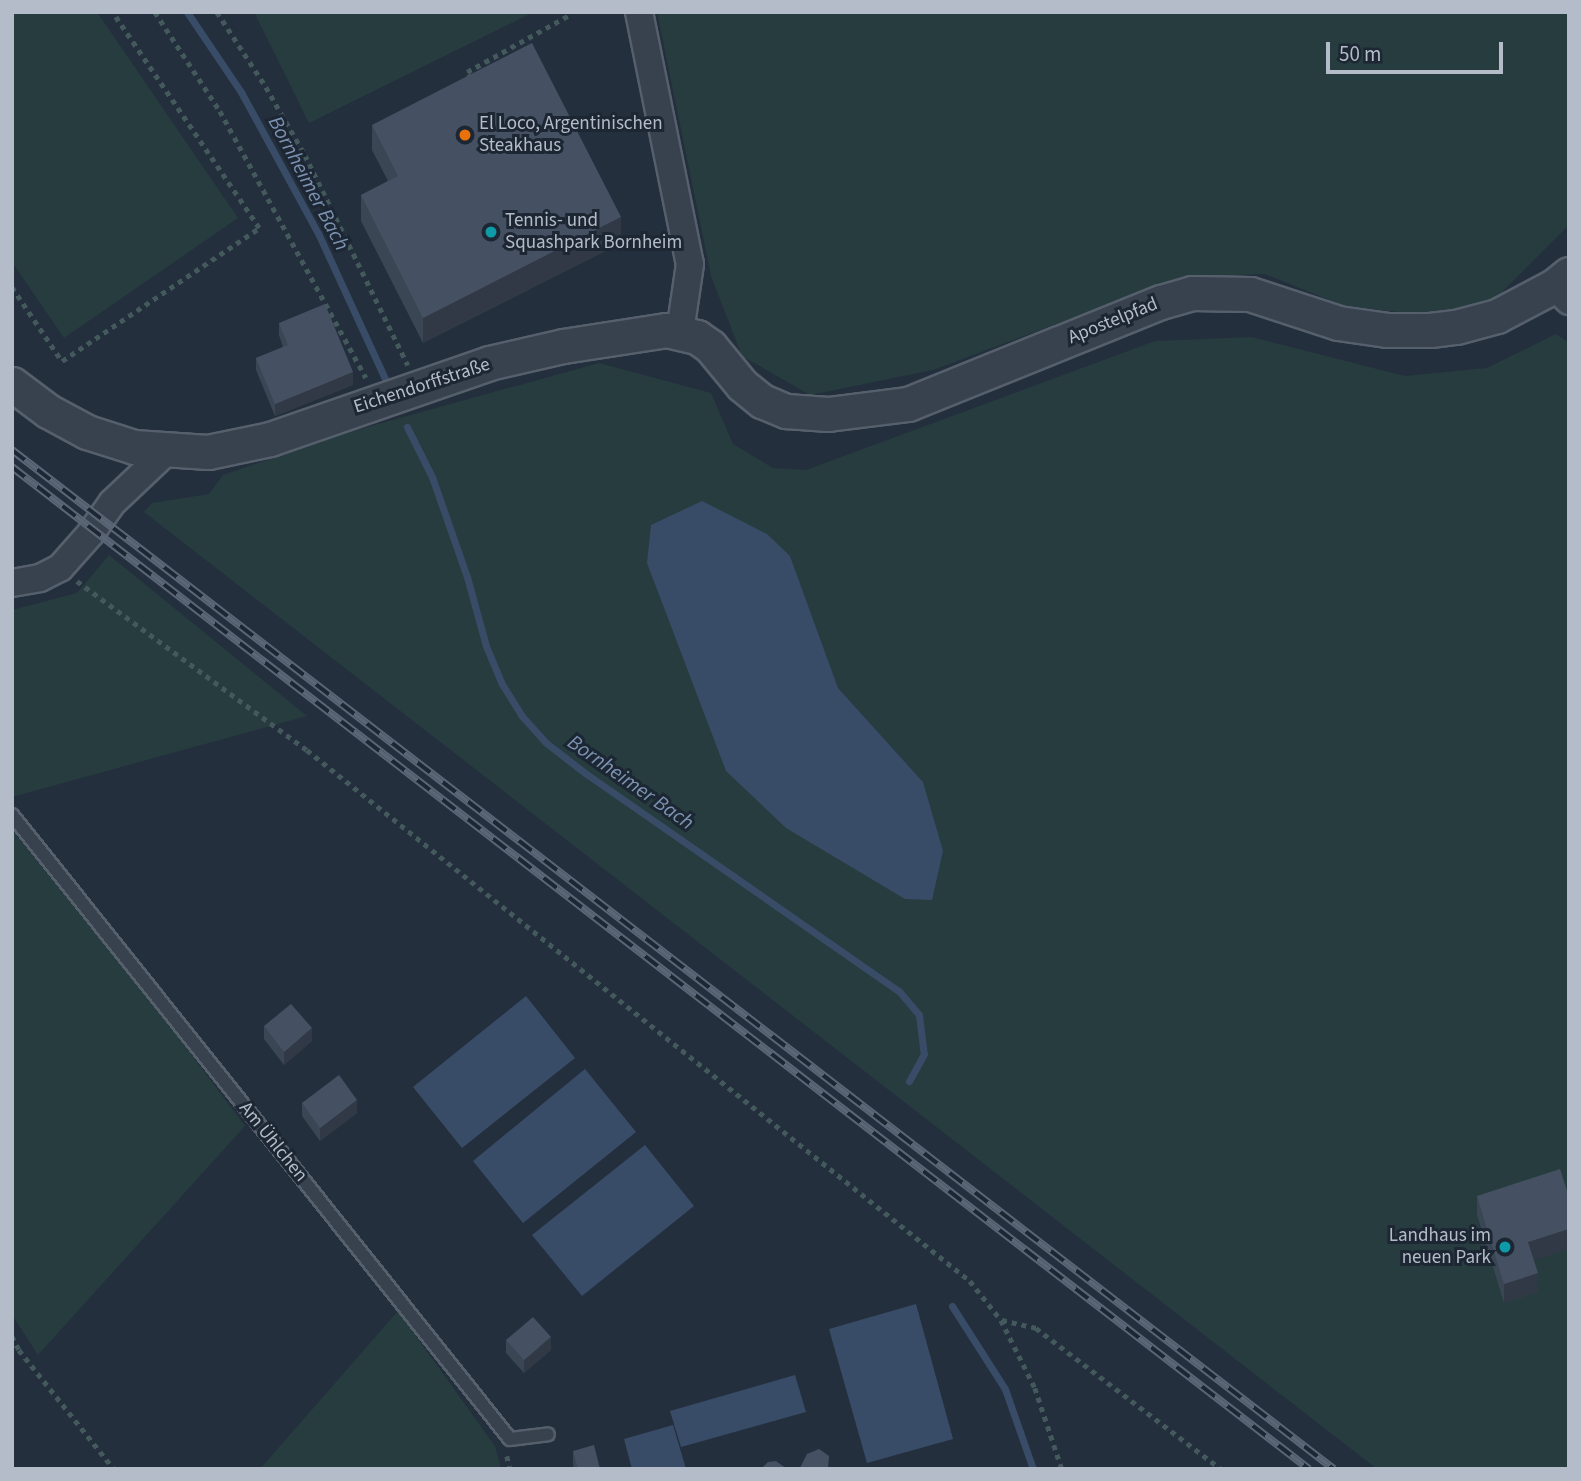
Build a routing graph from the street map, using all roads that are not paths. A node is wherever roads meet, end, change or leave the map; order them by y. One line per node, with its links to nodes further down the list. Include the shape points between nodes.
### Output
1 (639, 12): 3 (street, via 690,264)
2 (1564, 287): 3 (street, Apostelpfad, via 1497,316 1430,330 1338,323 1250,294 1192,293 908,404 828,414 786,411 762,401 742,385 710,345)
3 (680, 332): 5 (street, Eichendorffstraße, via 650,331 562,346 489,363 270,439 208,452)
4 (12, 384): 5 (street, Eichendorffstraße, via 87,432 134,447)
5 (167, 451): 6 (street, via 112,503 60,568 40,578)
6 (12, 583)
7 (12, 815): 8 (lane, Am Ühlchen, via 510,1439)
8 (548, 1434)

